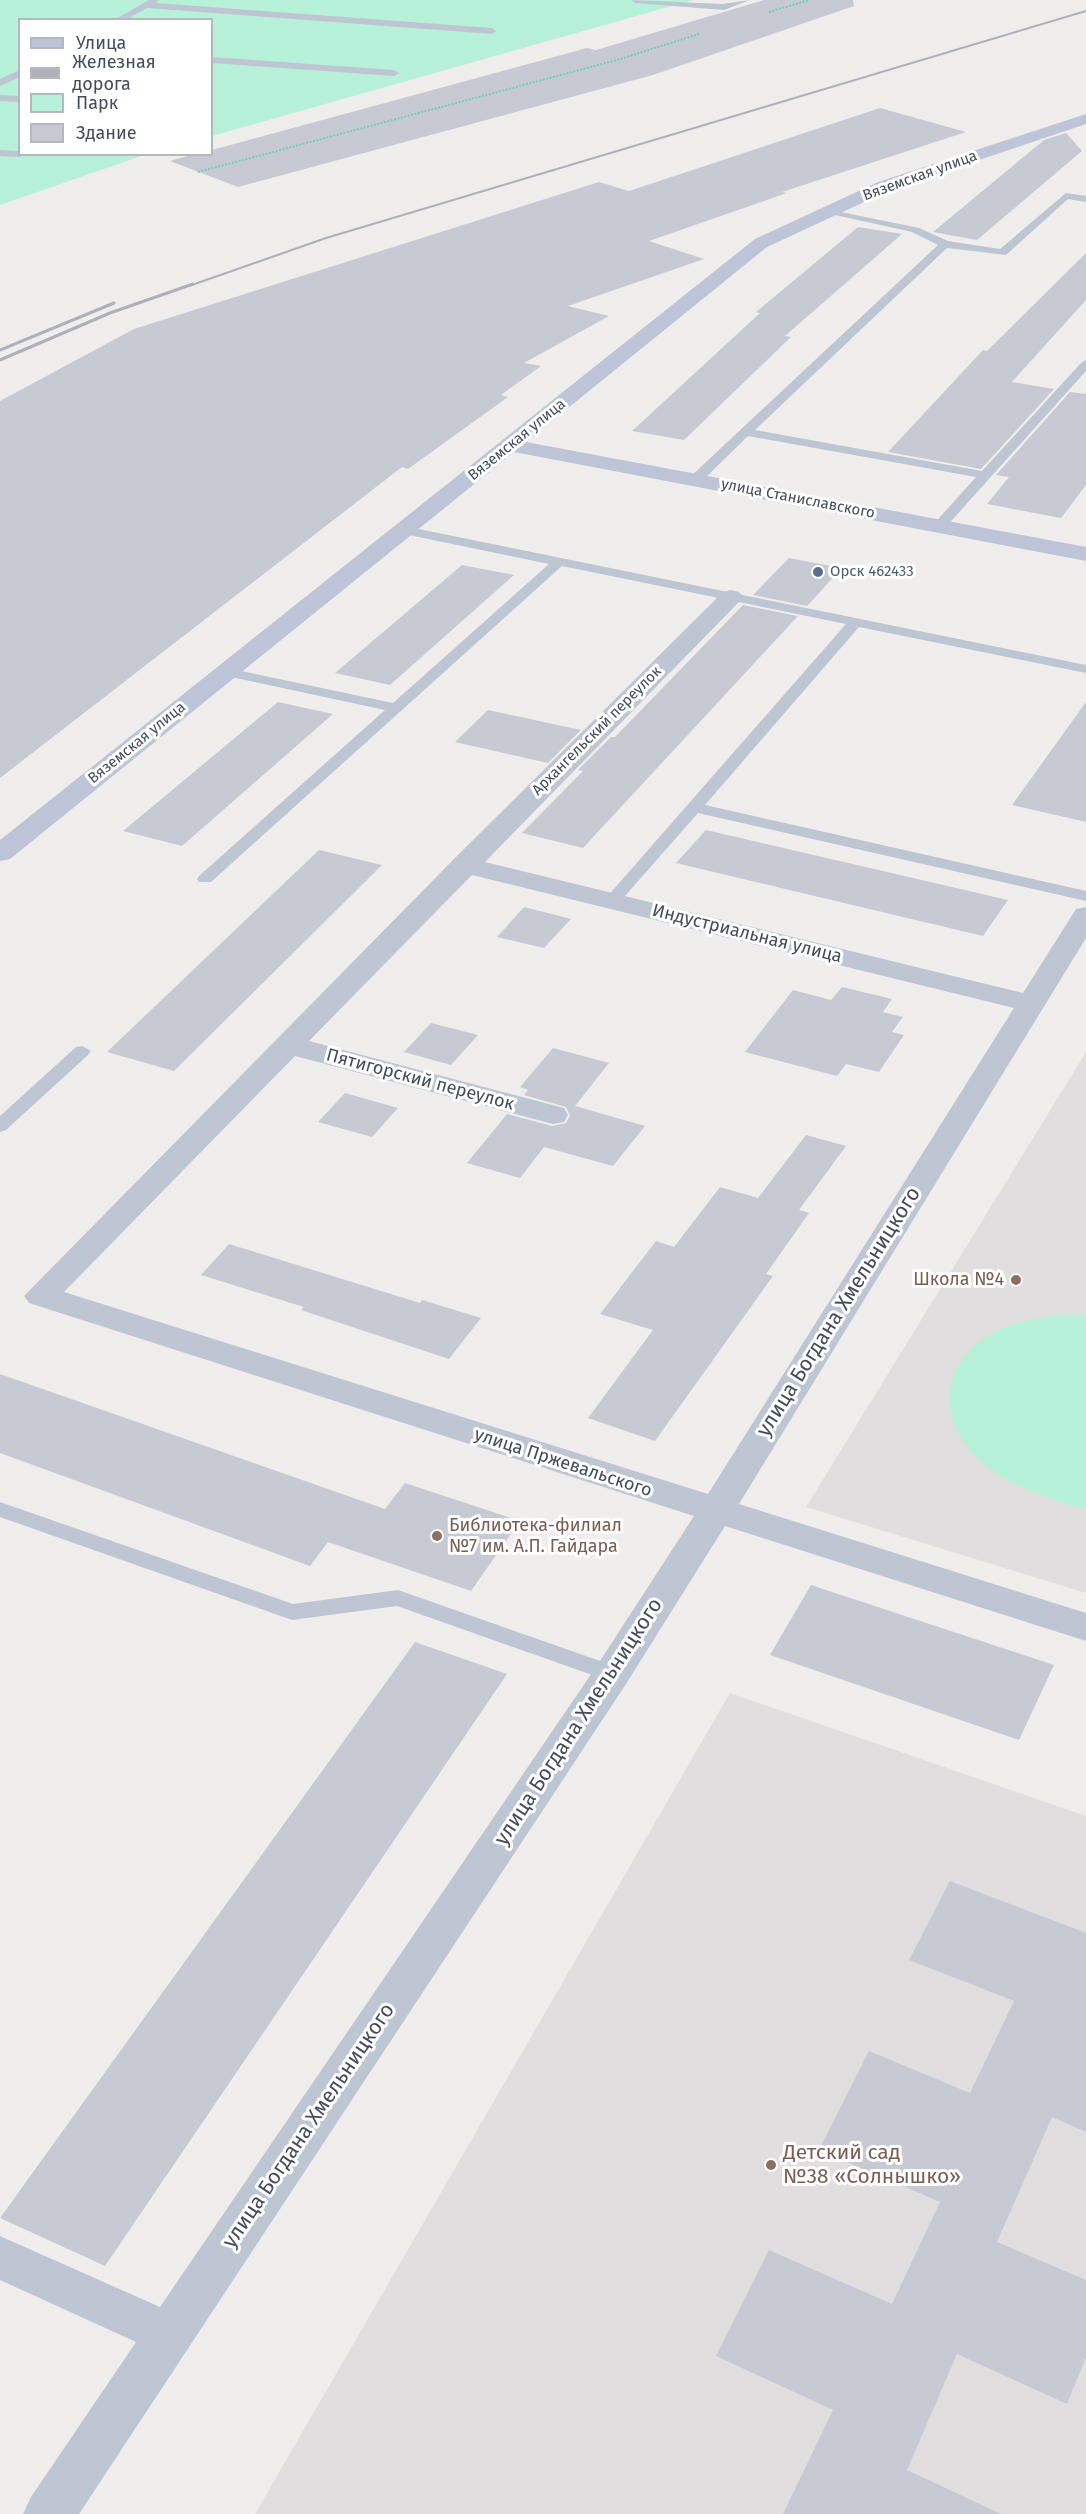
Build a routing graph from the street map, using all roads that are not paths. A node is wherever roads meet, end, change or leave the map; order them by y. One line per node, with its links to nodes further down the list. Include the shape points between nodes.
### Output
1 (635, 0): 2 (lane, via 724,7)
2 (746, 0)
3 (151, 2): 4 (lane); 5 (lane)
4 (122, 18)
5 (492, 31)
6 (213, 60): 7 (lane)
7 (394, 73)
8 (18, 74): 9 (lane)
9 (0, 83)
10 (0, 98): 11 (lane)
11 (18, 99)
12 (1086, 118): 16 (main road, Вяземская улица, via 884,186)
13 (0, 153): 14 (lane)
14 (18, 154)
15 (1086, 199): 17 (lane, via 1066,196 1002,253)
16 (830, 211): 17 (lane, via 915,230); 20 (main road, Вяземская улица, via 761,243)
17 (945, 244): 19 (lane)
18 (1086, 364): 21 (lane)
19 (745, 432): 21 (lane); 22 (lane)
20 (511, 445): 22 (main road, улица Станиславского); 24 (main road, Вяземская улица)
21 (985, 475): 23 (lane)
22 (695, 480): 23 (main road, улица Станиславского)
23 (939, 526): 25 (main road, улица Станиславского)
24 (404, 530): 26 (lane); 30 (main road, Вяземская улица)
25 (1086, 554)
26 (559, 562): 27 (lane); 31 (lane)
27 (730, 597): 28 (lane); 34 (street, Архангельский переулок)
28 (856, 622): 29 (lane); 32 (lane)
29 (1086, 669)
30 (227, 672): 31 (lane); 33 (main road, Вяземская улица)
31 (396, 708): 35 (lane)
32 (694, 807): 36 (lane); 37 (lane)
33 (0, 853)
34 (464, 865): 37 (street, Индустриальная улица); 40 (street, Архангельский переулок)
35 (205, 879)
36 (1086, 896)
37 (612, 901): 39 (street, Индустриальная улица)
38 (1086, 915): 39 (street, улица Богдана Хмельницкого)
39 (1030, 1003): 46 (street, улица Богдана Хмельницкого)
40 (288, 1045): 42 (street, Пятигорский переулок); 44 (street, Архангельский переулок)
41 (82, 1051): 43 (lane)
42 (553, 1115)
43 (0, 1126)
44 (41, 1296): 46 (street, улица Пржевальского)
45 (0, 1509): 48 (lane, via 292,1612 398,1598)
46 (716, 1511): 47 (street, улица Пржевальского); 48 (street, улица Богдана Хмельницкого)
47 (1086, 1628)
48 (612, 1674): 50 (street, улица Богдана Хмельницкого)
49 (0, 2257): 50 (street)
50 (169, 2334): 51 (street, улица Богдана Хмельницкого)
51 (49, 2514)

